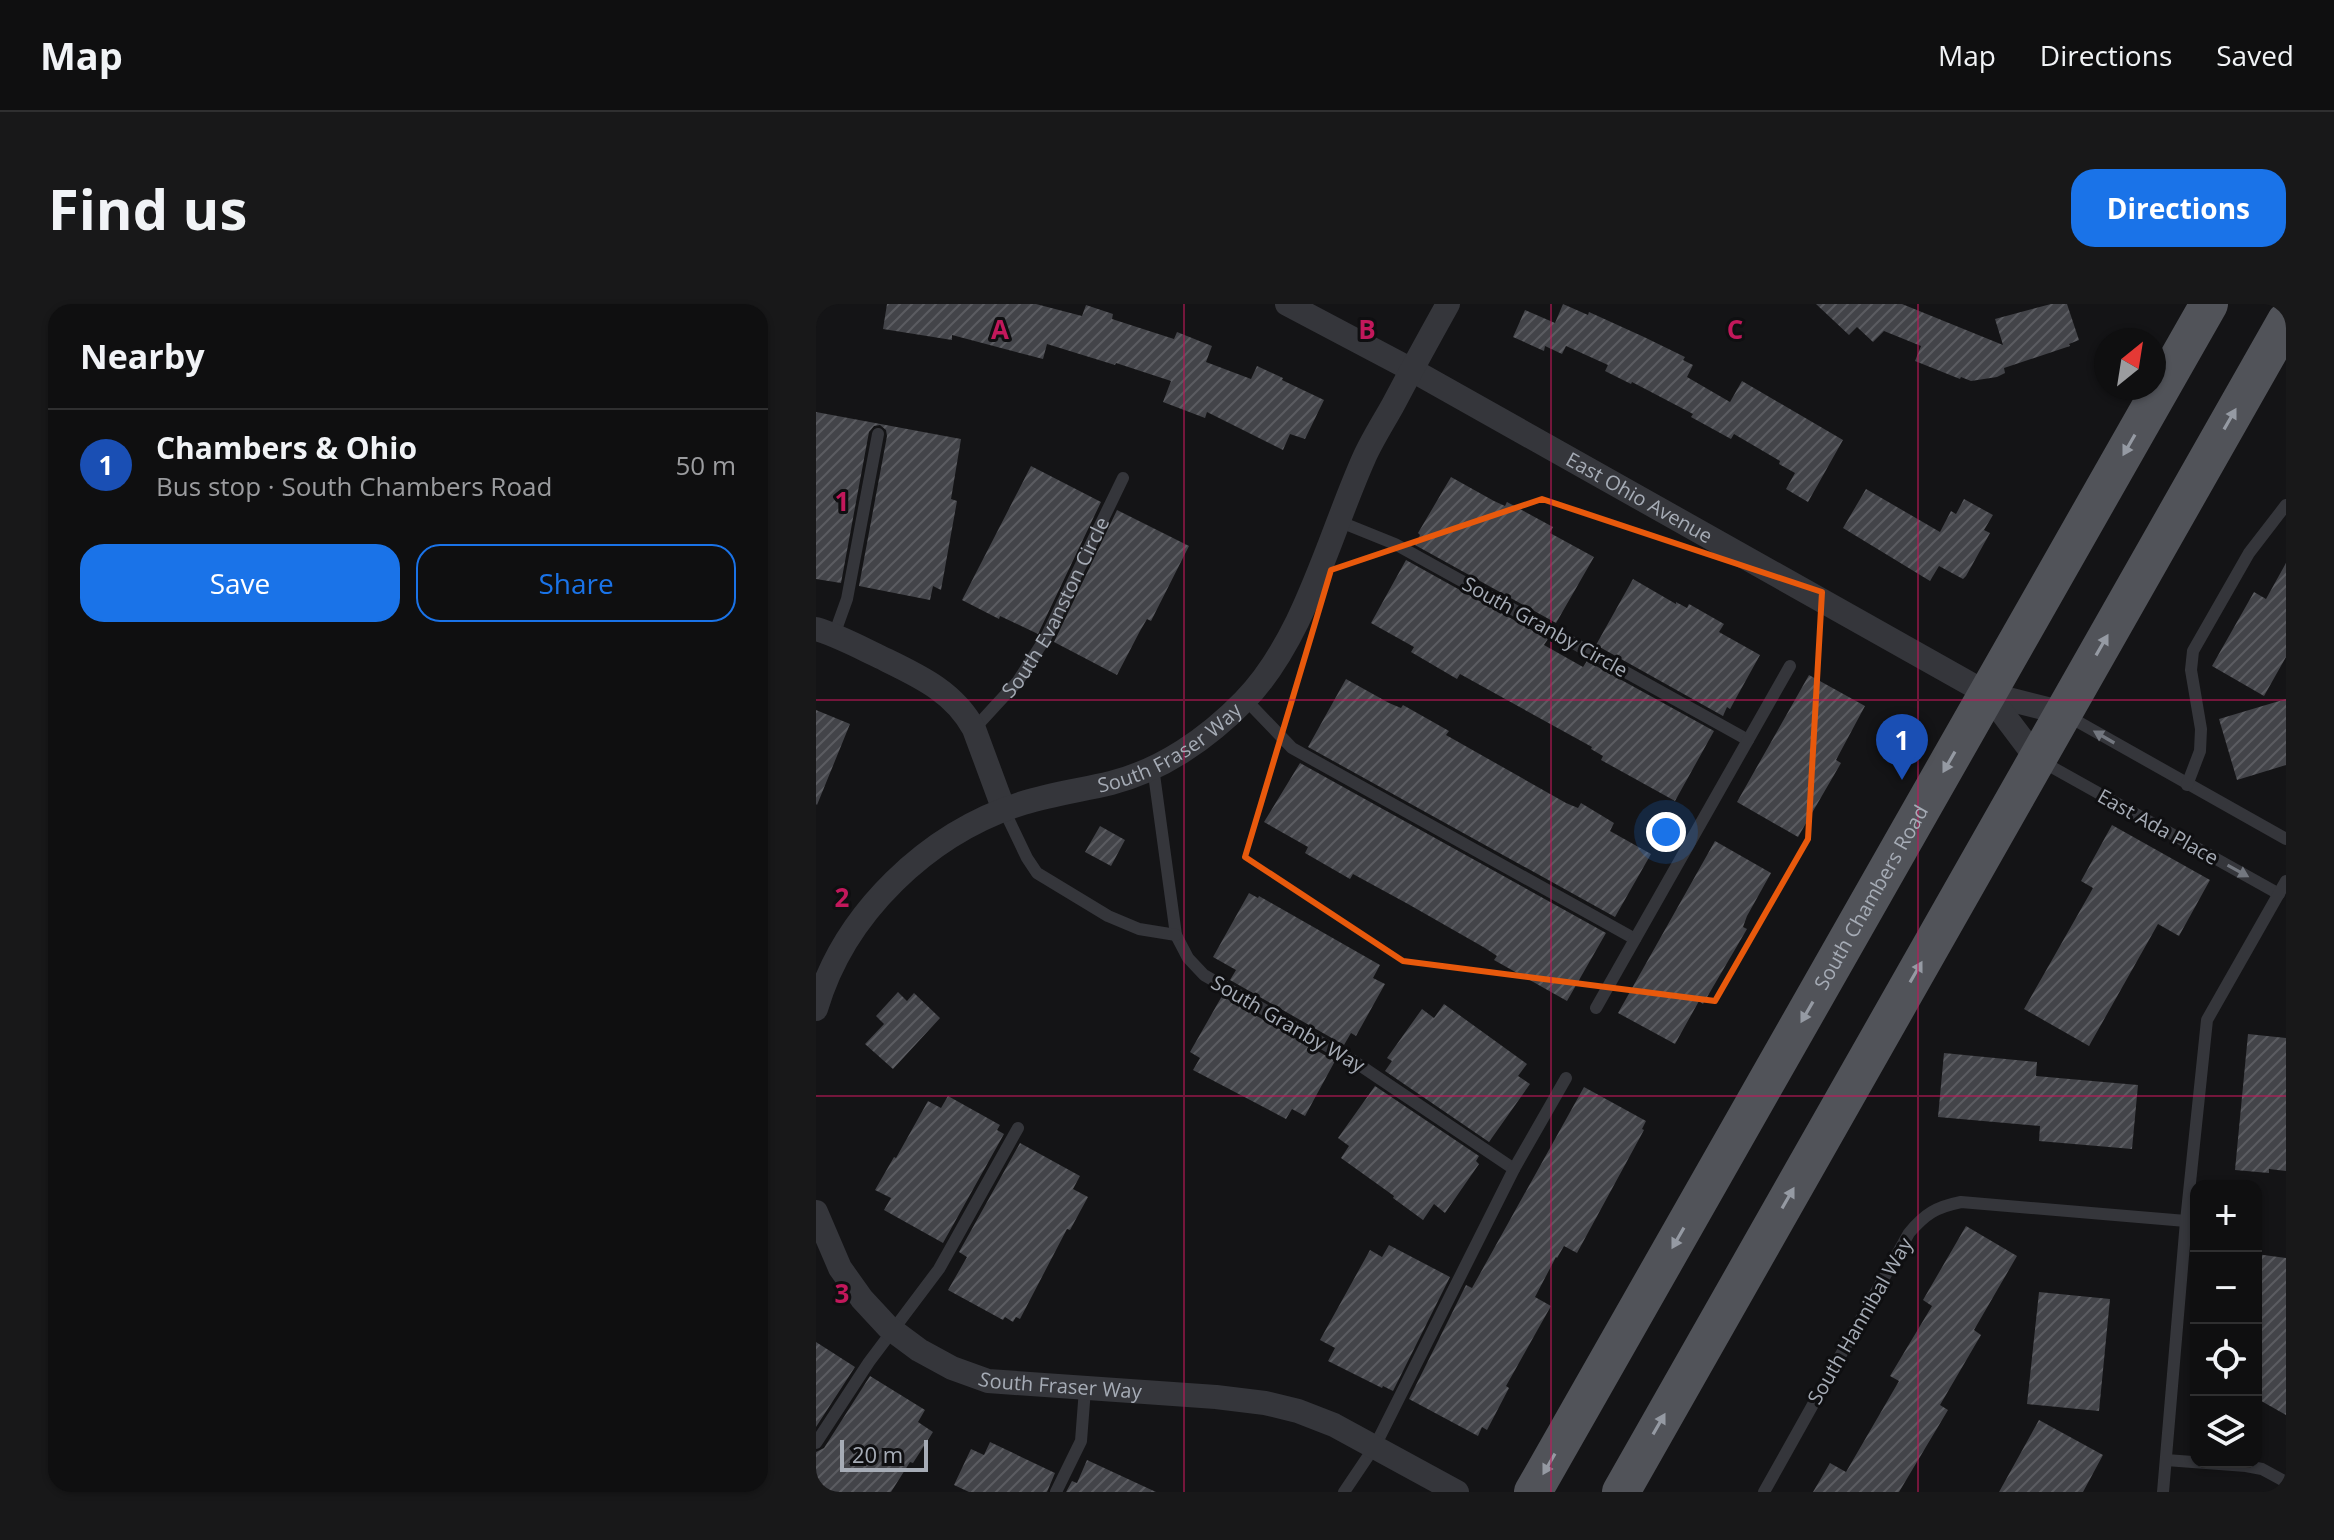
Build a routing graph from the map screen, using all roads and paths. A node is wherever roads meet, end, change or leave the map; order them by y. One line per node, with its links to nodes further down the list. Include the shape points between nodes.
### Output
1 (1287, 304): 5 (street, East Ohio Avenue)
2 (1448, 304): 5 (street, South Fraser Way)
3 (2209, 304): 12 (main road, South Chambers Road, one-way to 12)
4 (2286, 321): 14 (main road, one-way to 4)
5 (1412, 370): 9 (street, South Fraser Way, via 1365,455); 12 (street, East Ohio Avenue)
6 (878, 434): 10 (lane, via 847,599)
7 (1123, 478): 15 (lane, South Evanston Circle, via 1046,637 1018,681)
8 (2286, 505): 19 (lane, via 2249,553 2193,651 2201,729 2200,751)
9 (1338, 521): 13 (street, South Fraser Way, via 1296,624); 16 (lane, South Granby Circle, via 1395,544)
10 (825, 632): 15 (street, via 928,680 951,698)
11 (1790, 666): 16 (lane)
12 (1988, 694): 14 (street, East Ohio Avenue); 17 (street, East Ohio Avenue); 43 (main road, South Chambers Road, one-way to 43)
13 (1246, 700): 18 (street, South Fraser Way, via 1211,732); 25 (lane, via 1292,748)
14 (2063, 713): 17 (main road); 19 (lane, one-way to 14)
15 (974, 729): 20 (street)
16 (1748, 740): 25 (lane)
17 (2037, 759): 23 (lane, East Ada Place, one-way to 23); 39 (main road, one-way to 17)
18 (1153, 767): 20 (street, South Fraser Way); 24 (lane, South Granby Way)
19 (2187, 785): 21 (lane)
20 (1004, 810): 24 (lane, via 1037,873 1108,916 1139,929); 27 (street, South Fraser Way, via 934,848 895,880 843,947)
21 (2286, 839)
22 (2286, 881): 23 (lane)
23 (2279, 894): 32 (lane, via 2207,1020)
24 (1176, 935): 30 (lane, South Granby Way, via 1204,975 1355,1062)
25 (1635, 939): 26 (lane)
26 (1596, 1008)
27 (816, 1009)
28 (1566, 1078): 30 (lane)
29 (1018, 1128): 33 (lane, via 939,1269)
30 (1514, 1169): 36 (lane)
31 (816, 1212): 33 (street, South Fraser Way, via 840,1268)
32 (2186, 1221): 37 (lane); 44 (lane, South Hannibal Way, via 1961,1202 1922,1218)
33 (893, 1330): 34 (street, South Fraser Way, via 952,1368 988,1381); 35 (lane)
34 (1085, 1389): 36 (street, South Fraser Way, via 1265,1403 1334,1425); 40 (lane, via 1081,1441)
35 (816, 1443)
36 (1375, 1446): 41 (lane); 42 (street, South Fraser Way)
37 (2166, 1460): 38 (lane, via 2246,1466); 45 (lane)
38 (2286, 1482)
39 (1630, 1485)
40 (1056, 1492)
41 (1344, 1492)
42 (1457, 1492)
43 (1533, 1492)
44 (1764, 1492)
45 (2163, 1492)

